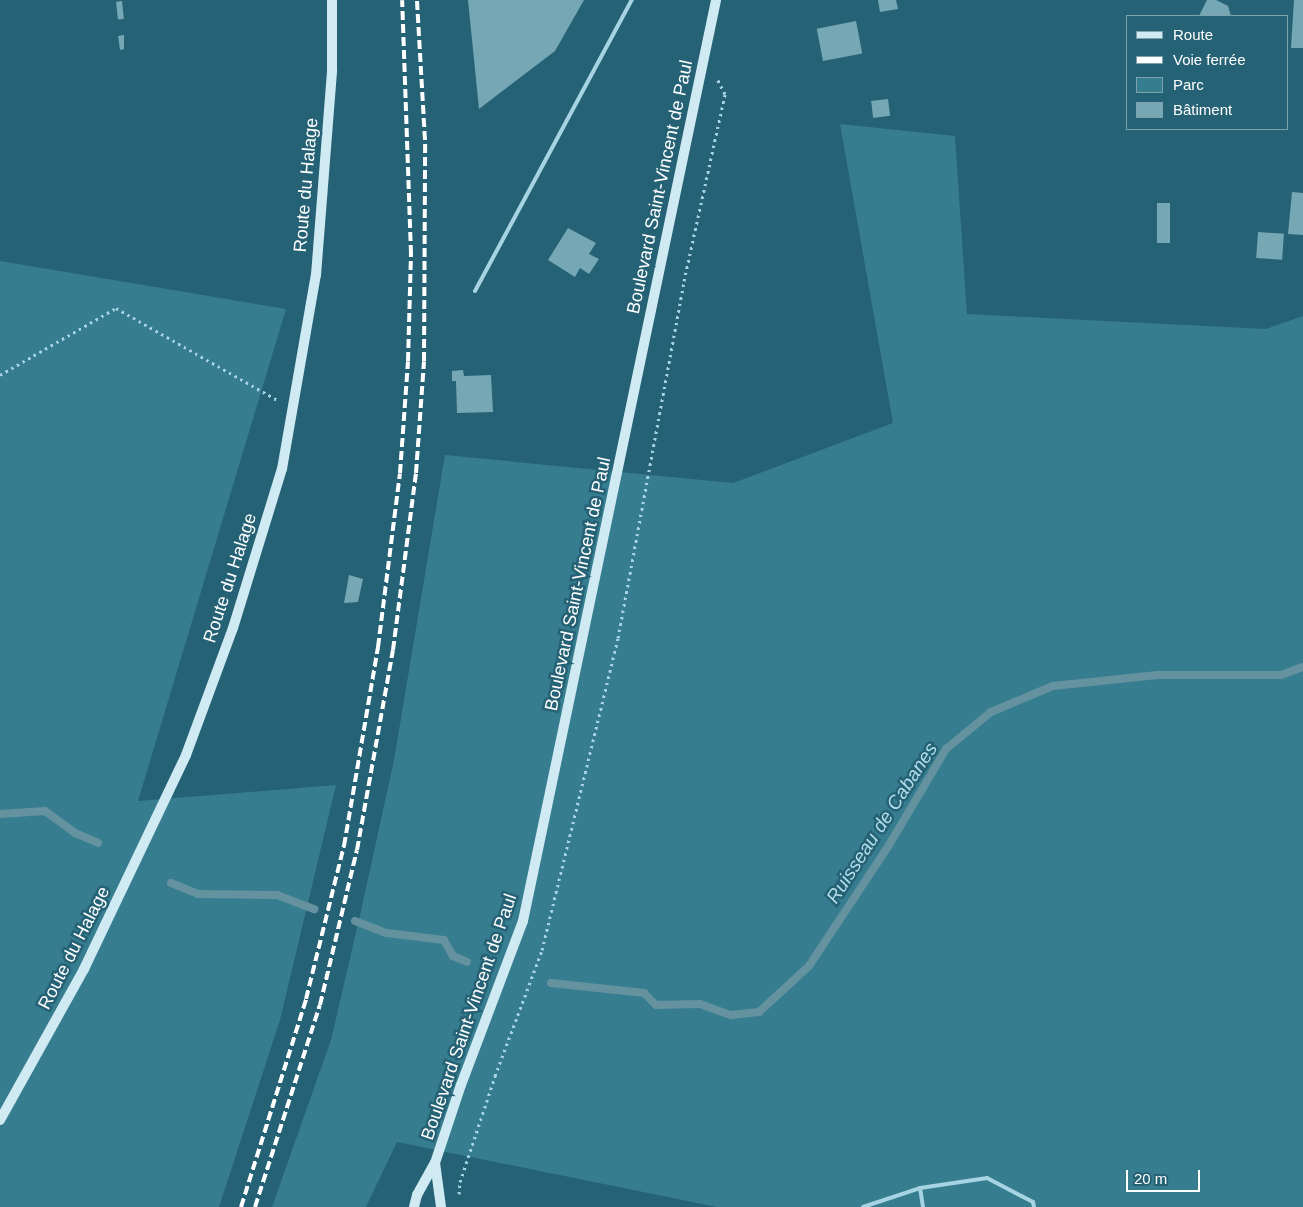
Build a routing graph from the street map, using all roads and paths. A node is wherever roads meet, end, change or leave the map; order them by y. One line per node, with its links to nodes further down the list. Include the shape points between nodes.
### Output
1 (332, 0): 7 (main road, Route du Halage, via 332,70 316,275)
2 (632, 0): 5 (lane)
3 (716, 0): 4 (main road, Boulevard Saint-Vincent de Paul)
4 (704, 52): 9 (main road, Boulevard Saint-Vincent de Paul, via 524,921 461,1085); 11 (path, via 725,94 684,281 618,638 542,950 495,1076 460,1182)
5 (475, 291)
6 (0, 375): 7 (path, via 116,308)
7 (292, 408): 8 (main road, Route du Halage, via 279,479 233,628 186,755 84,969)
8 (0, 1120)
9 (435, 1163): 12 (main road, Boulevard Saint-Vincent de Paul); 13 (main road, Boulevard Saint-Vincent de Paul)
10 (920, 1188): 14 (lane); 15 (lane); 16 (lane, via 987,1178 1033,1202)
11 (458, 1199)
12 (414, 1207)
13 (440, 1207)
14 (862, 1207)
15 (922, 1207)
16 (1034, 1207)

